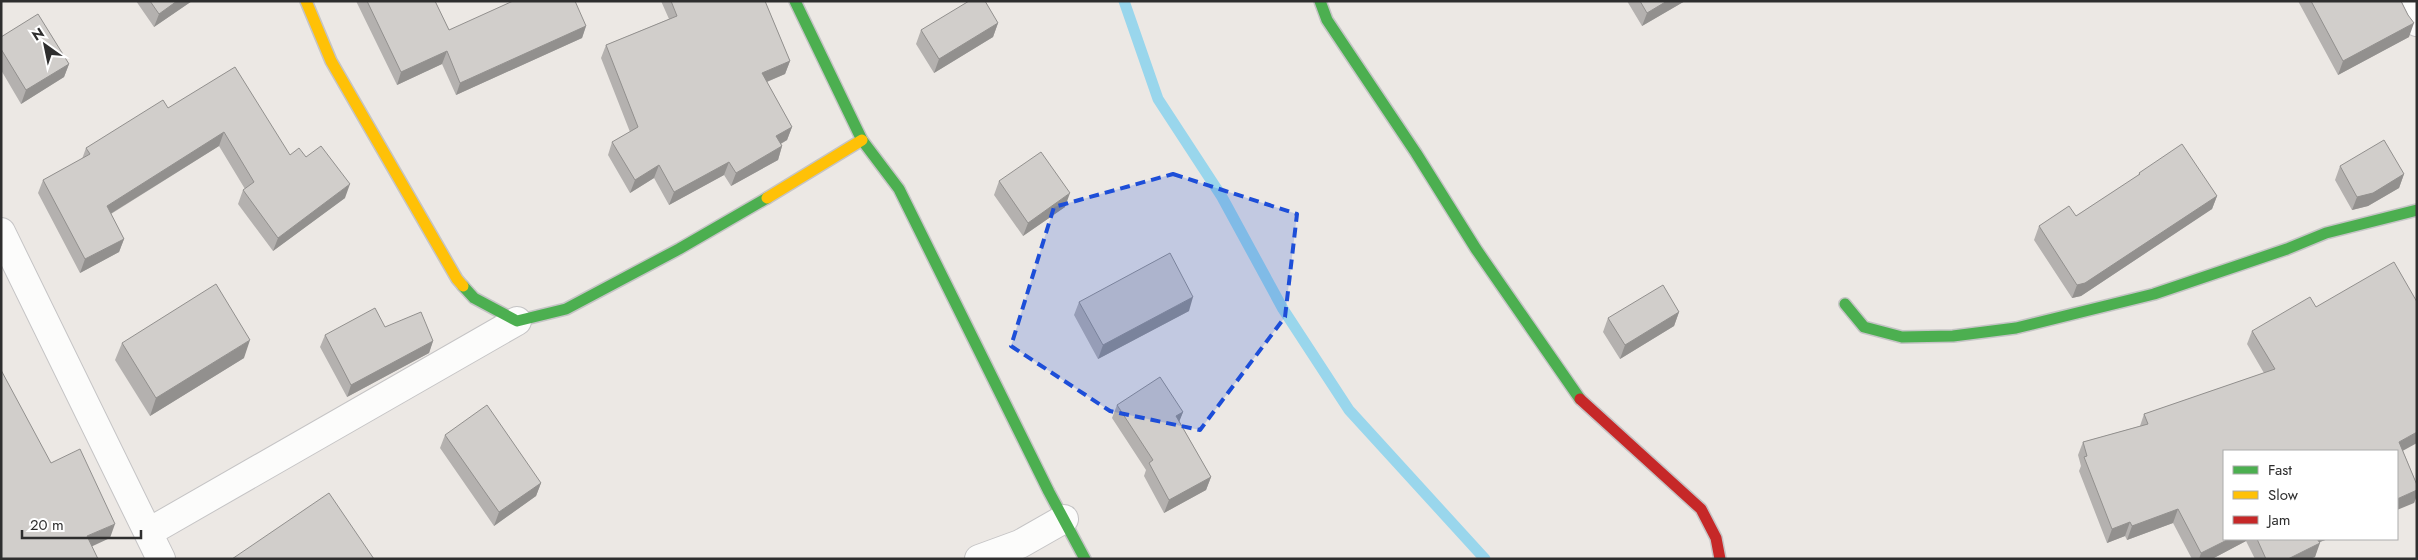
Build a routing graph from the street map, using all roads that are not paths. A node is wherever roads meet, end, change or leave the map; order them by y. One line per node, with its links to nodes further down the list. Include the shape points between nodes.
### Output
1 (306, 1): 10 (street, via 330,61 457,279 474,298)
2 (794, 1): 6 (street)
3 (1320, 1): 16 (street, via 1327,20 1476,249 1578,397 1701,509 1716,538)
4 (2407, 1): 5 (street)
5 (2417, 22)
6 (862, 140): 10 (street, via 680,249 566,309); 11 (street, via 899,190)
7 (2417, 210): 9 (street, via 2326,233 2154,294 2016,328 1952,336 1902,337 1864,326)
8 (1, 232): 12 (street)
9 (1845, 304)
10 (517, 321): 12 (street)
11 (1064, 519): 14 (street, via 1020,544); 15 (street)
12 (149, 532): 13 (street)
13 (161, 559)
14 (979, 559)
15 (1085, 559)
16 (1720, 559)

